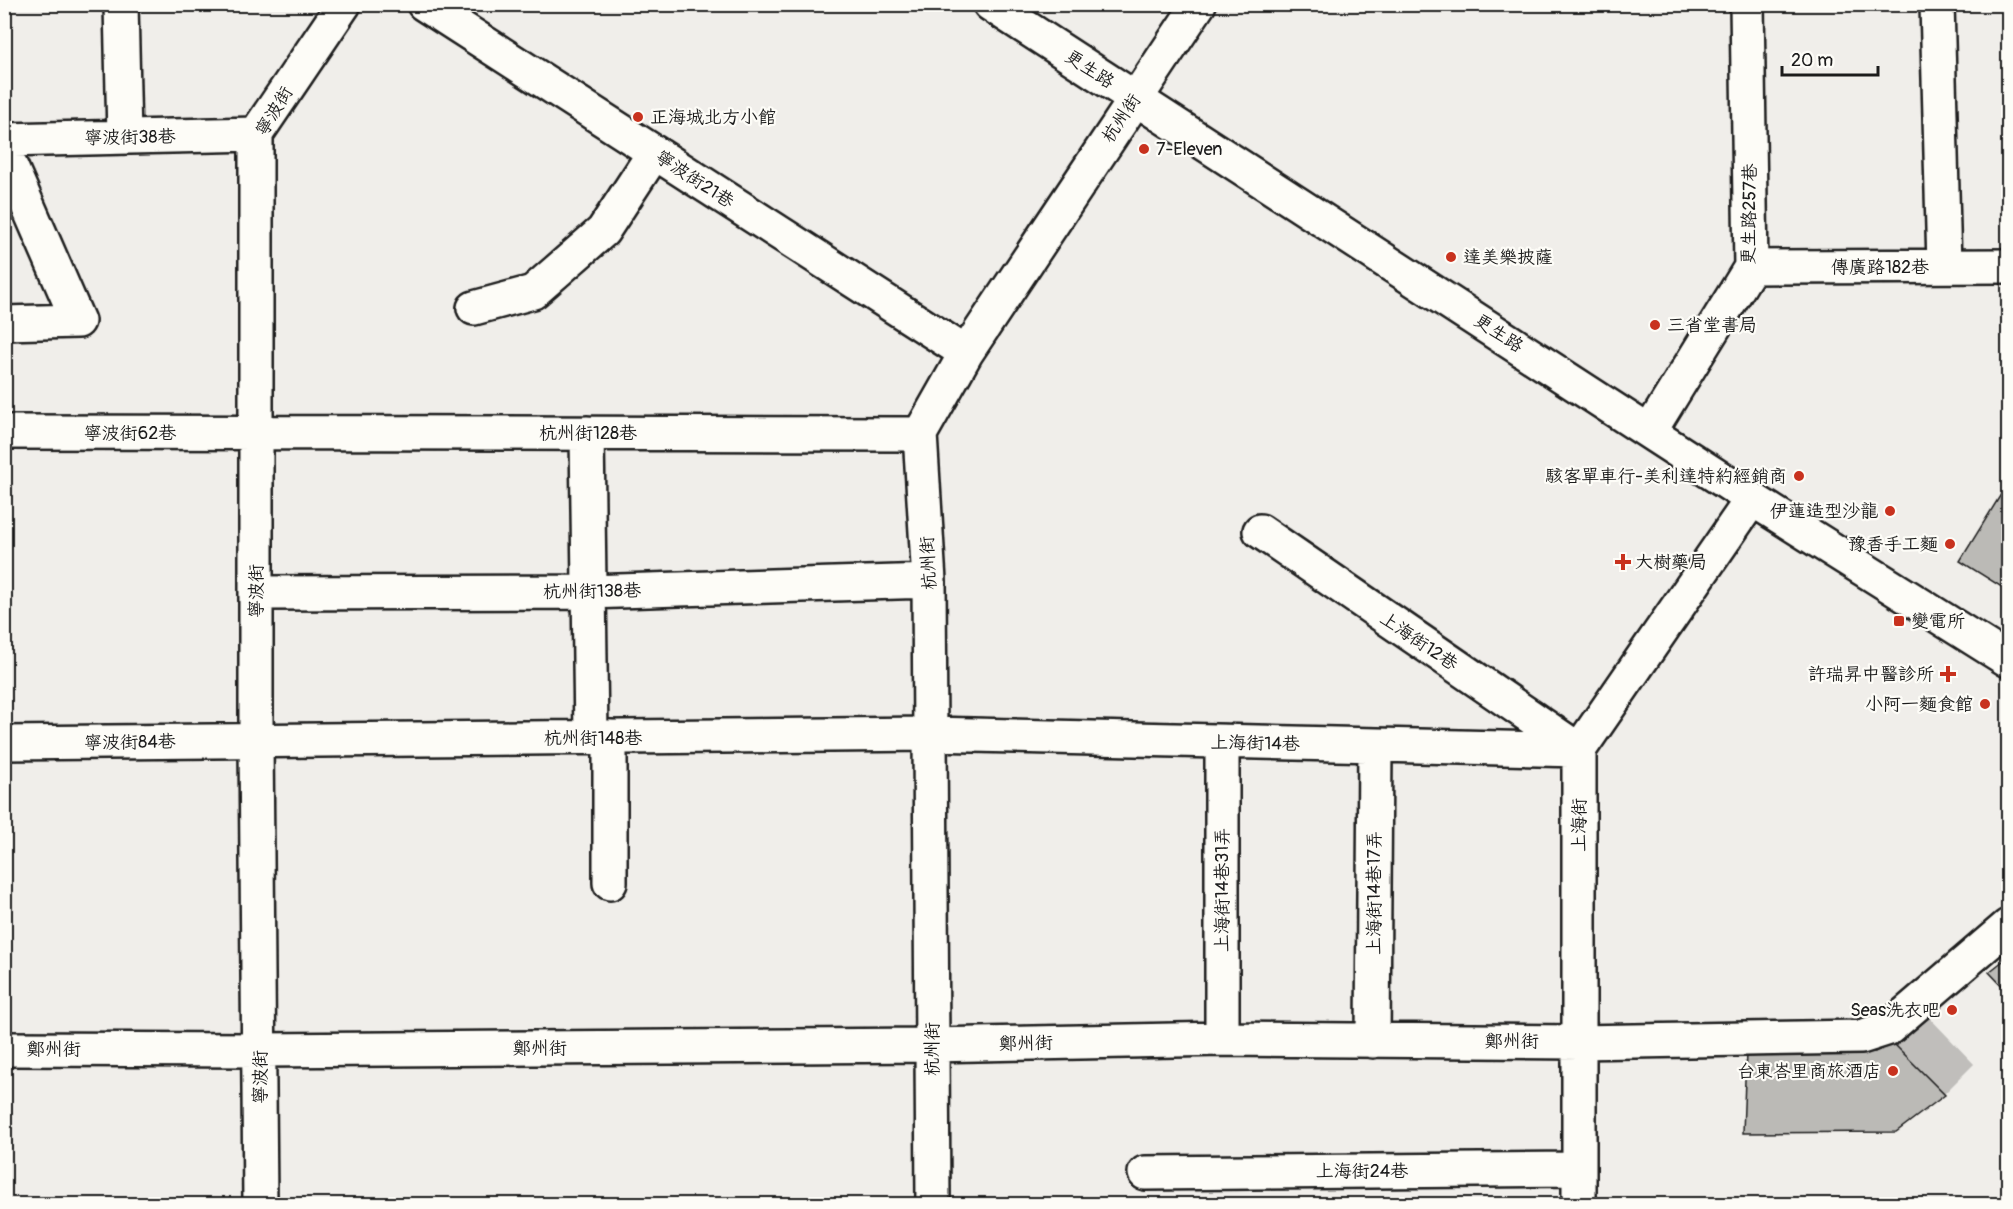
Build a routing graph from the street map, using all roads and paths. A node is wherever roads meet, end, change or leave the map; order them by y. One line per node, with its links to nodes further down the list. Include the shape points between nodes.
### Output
1 (121, 4): 10 (street)
2 (344, 4): 9 (street, 寧波街)
3 (424, 4): 13 (street, 寧波街21巷)
4 (990, 4): 8 (street, 更生路)
5 (1199, 4): 8 (street, 杭州街)
6 (1747, 4): 16 (street, 更生路257巷)
7 (1937, 4): 14 (street)
8 (1134, 98): 19 (street, 杭州街); 20 (street, 更生路)
9 (255, 134): 10 (street, 寧波街38巷); 22 (street, 寧波街)
10 (124, 137): 11 (street, 寧波街38巷)
11 (4, 140)
12 (4, 151): 18 (street, via 78,321)
13 (654, 153): 17 (street, via 603,231 533,292); 19 (street, 寧波街21巷)
14 (1944, 266): 15 (street, 傳廣路182巷); 16 (street, 傳廣路182巷)
15 (2008, 266)
16 (1751, 267): 20 (street, 更生路257巷)
17 (474, 308)
18 (4, 323)
19 (966, 353): 24 (street, 杭州街)
20 (1650, 431): 25 (street, 更生路)
21 (4, 432): 22 (street, 寧波街62巷)
22 (255, 433): 23 (street, 杭州街128巷); 29 (street, 寧波街)
23 (587, 433): 24 (street, 杭州街128巷); 28 (street)
24 (920, 434): 27 (street, 杭州街)
25 (1752, 499): 30 (street, 更生路); 37 (street)
26 (1260, 531): 37 (street, 上海街12巷)
27 (929, 581): 28 (street, 杭州街138巷); 31 (street, 杭州街)
28 (588, 592): 29 (street, 杭州街138巷); 32 (street)
29 (255, 593): 33 (street, 寧波街)
30 (2008, 660)
31 (931, 734): 32 (street, 杭州街148巷); 34 (street, 上海街14巷); 43 (street, 杭州街)
32 (601, 738): 33 (street, 杭州街148巷); 38 (street)
33 (255, 741): 35 (street, 寧波街84巷); 45 (street, 寧波街)
34 (1222, 742): 36 (street, 上海街14巷); 40 (street, 上海街14巷31弄)
35 (4, 743)
36 (1375, 746): 37 (street, 上海街14巷); 41 (street, 上海街14巷17弄)
37 (1579, 750): 42 (street, 上海街)
38 (610, 883)
39 (2008, 926): 42 (street, 鄭州街, via 1890,1028 1862,1037)
40 (1222, 1039): 41 (street, 鄭州街); 43 (street, 鄭州街)
41 (1373, 1041): 42 (street, 鄭州街)
42 (1579, 1042): 46 (street, 上海街)
43 (932, 1045): 45 (street, 鄭州街); 49 (street, 杭州街)
44 (4, 1049): 45 (street, 鄭州街)
45 (260, 1050): 48 (street, 寧波街)
46 (1578, 1169): 47 (street, 上海街24巷); 50 (street, 上海街)
47 (1145, 1173)
48 (260, 1204)
49 (933, 1204)
50 (1579, 1204)

